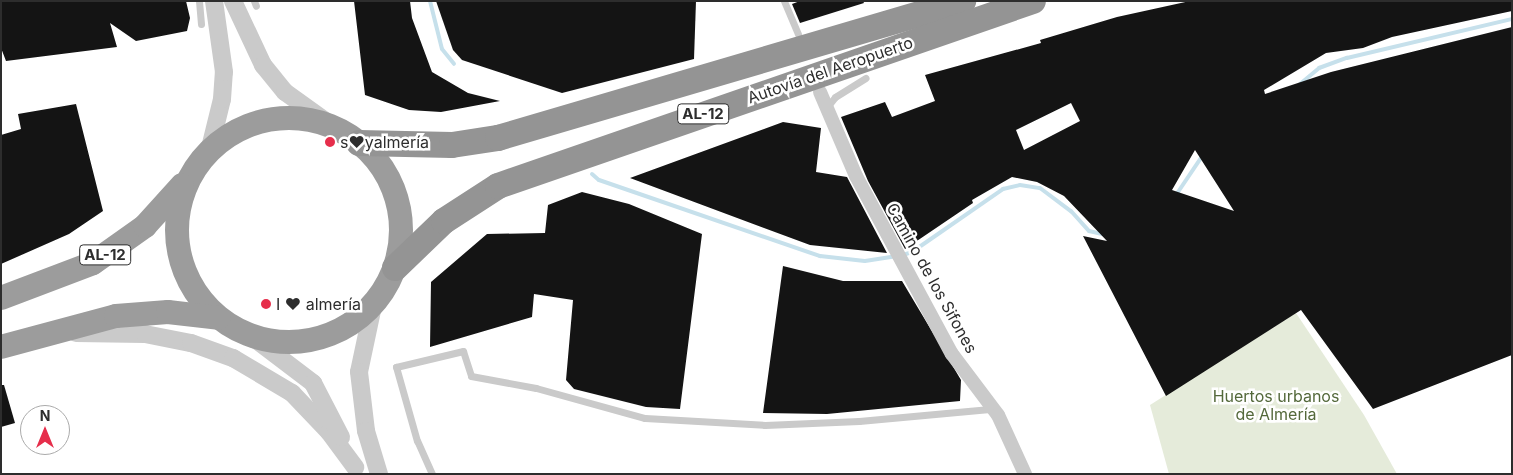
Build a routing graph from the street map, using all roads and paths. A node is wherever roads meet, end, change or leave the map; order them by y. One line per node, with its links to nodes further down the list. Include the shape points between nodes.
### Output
1 (198, 1): 7 (lane)
2 (214, 1): 14 (street, via 224,72 222,99)
3 (233, 1): 12 (street, via 263,64 285,92)
4 (784, 1): 8 (lane)
5 (963, 1): 13 (highway, Autovía del Aeropuerto / AL-12, via 498,138 452,145)
6 (1033, 1): 16 (highway, Autovía del Aeropuerto / AL-12, via 498,186 444,221)
7 (201, 24)
8 (798, 34)
9 (866, 78): 11 (lane, via 835,97)
10 (820, 92): 11 (street, Camino de los Sifones)
11 (827, 107): 23 (street, Camino de los Sifones, via 856,176 952,354)
12 (332, 125): 13 (highway, AL-12); 14 (highway, AL-12, via 300,117 267,119 237,129)
13 (359, 143): 16 (highway, AL-12, via 382,166 395,190 402,233)
14 (210, 148): 15 (highway, AL-12)
15 (188, 178): 17 (highway, AL-12, via 145,226 118,247 93,263); 19 (highway, AL-12, via 178,208 176,238 190,282)
16 (395, 268): 18 (highway, AL-12)
17 (1, 298)
18 (372, 306): 21 (highway, AL-12, via 353,323 329,335 304,341 277,342); 25 (street, via 359,372 366,431)
19 (219, 318): 20 (highway, AL-12, via 144,312); 21 (highway, AL-12)
20 (46, 335): 22 (highway, AL-12); 24 (street, via 144,334 191,343 233,358 292,393 329,432)
21 (251, 336): 24 (street, via 313,383)
22 (1, 347)
23 (992, 409): 26 (lane, via 859,421 766,425 645,418 536,388 471,376 463,351 396,367 417,441); 27 (street, Camino de los Sifones)
24 (357, 470)
25 (379, 474)
26 (432, 474)
27 (1026, 474)

